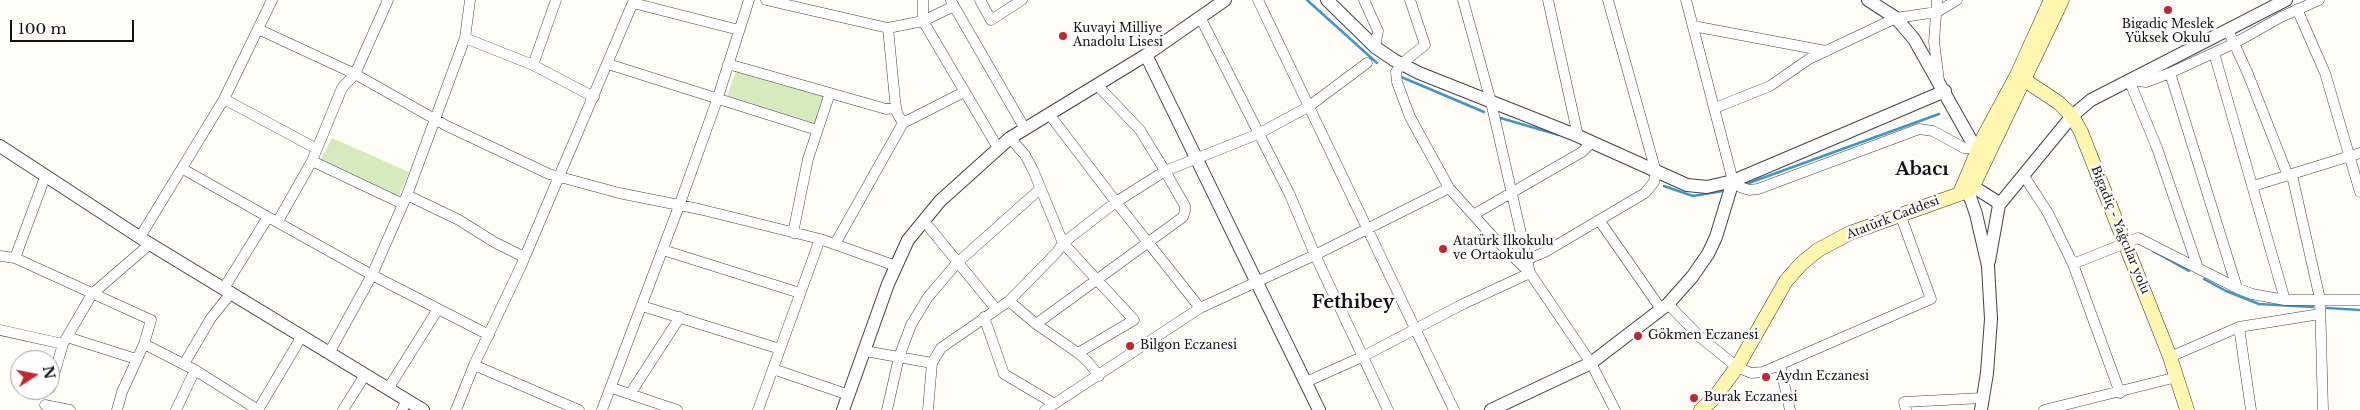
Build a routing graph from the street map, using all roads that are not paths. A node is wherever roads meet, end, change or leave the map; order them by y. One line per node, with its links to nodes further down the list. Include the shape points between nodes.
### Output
1 (272, 0): 35 (street)
2 (388, 0): 50 (street)
3 (470, 0): 38 (street)
4 (556, 0): 48 (street)
5 (749, 0): 36 (street)
6 (766, 0): 34 (street)
7 (923, 0): 32 (street)
8 (980, 0): 9 (street, via 991,20)
9 (1022, 0)
10 (1224, 0): 30 (street)
11 (1258, 0): 61 (street)
12 (1326, 0): 40 (street)
13 (1364, 0): 40 (street, via 1378,31)
14 (1410, 0): 47 (street, via 1425,45)
15 (1463, 0): 60 (street)
16 (1548, 0): 71 (street)
17 (1608, 0): 83 (street)
18 (1686, 0): 33 (street)
19 (1868, 0): 31 (street)
20 (1937, 0): 29 (street)
21 (1957, 0): 29 (street)
22 (2052, 0): 51 (main road)
23 (2062, 0): 51 (main road)
24 (2286, 0): 37 (street)
25 (2318, 0): 28 (street)
26 (634, 1): 36 (street); 45 (street)
27 (952, 3): 32 (street); 68 (street)
28 (2297, 9): 39 (street); 78 (street)
29 (1937, 12): 31 (street); 54 (street, via 1934,42)
30 (1200, 17): 43 (street); 70 (street)
31 (1896, 18): 41 (street); 54 (street, via 1914,39)
32 (923, 21): 34 (street); 55 (street)
33 (1692, 26): 41 (street); 63 (street)
34 (888, 28): 62 (street)
35 (258, 29): 50 (street); 58 (street)
36 (739, 30): 46 (street)
37 (2228, 30): 39 (street); 52 (street)
38 (464, 38): 48 (street); 66 (street)
39 (2235, 43): 42 (street); 85 (street)
40 (1375, 47): 47 (street)
41 (1826, 50): 63 (street, via 1770,86)
42 (2214, 53): 49 (street); 89 (street)
43 (1146, 54): 53 (street); 79 (street)
44 (1367, 63): 61 (street)
45 (608, 64): 57 (street); 59 (street)
46 (728, 64): 56 (street); 59 (street)
47 (1401, 64): 60 (street); 91 (street, via 1396,77 1410,117)
48 (533, 65): 57 (street)
49 (2170, 73): 52 (street, via 2146,82); 128 (street)
50 (355, 74): 66 (street); 77 (street, via 342,88)
51 (2021, 78): 65 (main road, Bigadiç - Yağcılar yolu, via 2059,103); 74 (main road)
52 (2129, 80): 65 (street, via 2092,100); 123 (street, via 2157,148)
53 (1097, 84): 64 (street); 82 (street, via 1140,130)
54 (1942, 87): 74 (street, via 1961,124); 88 (street)
55 (964, 92): 67 (street); 76 (street)
56 (830, 93): 62 (street); 69 (street)
57 (594, 97): 87 (street)
58 (224, 99): 77 (street); 81 (street)
59 (717, 100): 69 (street); 98 (street)
60 (1491, 102): 71 (street); 94 (street)
61 (1308, 107): 70 (street); 105 (street)
62 (896, 108): 67 (street)
63 (1715, 108): 88 (street)
64 (1049, 114): 68 (street); 96 (street)
65 (2072, 116): 84 (street); 110 (main road, Bigadiç - Yağcılar yolu)
66 (436, 119): 87 (street); 95 (street)
67 (903, 123): 111 (street)
68 (1024, 129): 72 (street)
69 (817, 130): 106 (street)
70 (1258, 134): 79 (street); 114 (street, via 1290,195)
71 (1578, 136): 73 (street)
72 (1010, 138): 76 (street); 92 (street, via 1025,155)
73 (1591, 143): 83 (street); 94 (street, via 1582,152)
74 (1987, 145): 88 (street, via 1964,148 1933,131 1919,129 1758,189 1744,189); 90 (main road)
75 (0, 146): 86 (street)
76 (998, 148): 104 (street, via 940,201)
77 (317, 149): 80 (street)
78 (2355, 154): 85 (street); 93 (street)
79 (1197, 158): 82 (street); 127 (street)
80 (312, 161): 95 (street); 103 (street)
81 (183, 169): 101 (street); 108 (street)
82 (1165, 171): 96 (street); 109 (street, via 1185,211 1183,217)
83 (1656, 172): 88 (street, via 1698,187); 102 (street, via 1654,182 1645,193)
84 (2024, 176): 97 (street); 120 (street, via 2048,213)
85 (2290, 176): 89 (street); 132 (street)
86 (45, 177): 108 (street); 116 (street)
87 (558, 178): 98 (street); 117 (street)
88 (1733, 180): 137 (street, via 1708,254)
89 (2253, 186): 133 (street)
90 (1966, 187): 97 (street); 99 (main road, Atatürk Caddesi); 122 (street)
91 (1449, 188): 100 (street); 105 (street)
92 (1040, 190): 112 (street); 119 (street)
93 (2360, 192)
94 (1511, 193): 100 (street); 118 (street)
95 (405, 200): 117 (street, via 459,220); 125 (street)
96 (1116, 202): 109 (street); 112 (street)
97 (1999, 205): 122 (street)
98 (679, 206): 106 (street); 113 (street)
99 (1900, 214): 165 (street, via 1931,298); 166 (main road, Atatürk Caddesi, via 1850,233 1818,250 1801,264 1786,281)
100 (1474, 215): 124 (street)
101 (268, 217): 103 (street); 129 (street)
102 (1599, 220): 118 (street); 137 (street)
103 (278, 221): 125 (street)
104 (924, 221): 119 (street); 121 (street, via 908,240)
105 (1366, 229): 114 (street); 146 (street)
106 (793, 233): 107 (street)
107 (820, 240): 111 (street); 130 (street)
108 (145, 241): 129 (street); 131 (street)
109 (1148, 242): 126 (street); 138 (street)
110 (2126, 242): 120 (street); 123 (street, via 2138,238 2146,240); 159 (main road, Bigadiç - Yağcılar yolu)
111 (835, 244): 121 (street)
112 (1063, 244): 126 (street); 135 (street)
113 (663, 250): 130 (street); 136 (street)
114 (1315, 255): 127 (street); 156 (street)
115 (0, 256): 116 (street)
116 (15, 258): 131 (street)
117 (524, 258): 148 (street)
118 (1528, 259): 124 (street)
119 (958, 261): 140 (street); 158 (street, via 928,297)
120 (2073, 264): 175 (street)
121 (896, 266): 153 (street)
122 (1988, 266): 178 (street, via 1991,319 1988,373)
123 (2198, 268): 128 (street)
124 (1530, 273): 146 (street); 162 (street)
125 (372, 275): 139 (street); 154 (street)
126 (1098, 280): 144 (street); 155 (street, via 1134,320)
127 (1258, 282): 138 (street); 172 (street)
128 (2237, 288): 133 (street)
129 (227, 290): 149 (street); 163 (street)
130 (800, 293): 152 (street)
131 (92, 294): 150 (street); 151 (street, via 151,320)
132 (2320, 299): 133 (street); 134 (street); 141 (street)
133 (2285, 300)
134 (2360, 300)
135 (1009, 301): 140 (street); 144 (street)
136 (642, 306): 142 (street); 173 (street)
137 (1664, 307): 162 (street); 166 (street)
138 (1200, 308): 170 (street)
139 (438, 309): 148 (street); 174 (street)
140 (996, 309): 143 (street)
141 (2320, 314): 145 (street); 207 (street)
142 (680, 317): 152 (street); 176 (street)
143 (984, 317): 161 (street, via 940,348); 181 (street, via 1004,374)
144 (1036, 324): 155 (street)
145 (2238, 327): 159 (street); 206 (street)
146 (1414, 328): 156 (street); 198 (street)
147 (0, 330): 150 (street)
148 (489, 335): 164 (street)
149 (302, 336): 154 (street); 185 (street)
150 (65, 341): 157 (street); 160 (street)
151 (144, 344): 160 (street); 163 (street)
152 (780, 349): 167 (street)
153 (865, 351): 158 (street); 177 (street)
154 (329, 353): 169 (street)
155 (1078, 353): 170 (street, via 1090,362)
156 (1364, 356): 172 (street); 197 (street)
157 (60, 357)
158 (899, 357): 161 (street); 194 (street)
159 (2170, 357): 171 (main road, Bigadiç - Yağcılar yolu)
160 (136, 359): 183 (street)
161 (932, 363): 195 (street)
162 (1591, 363): 199 (street); 200 (street)
163 (184, 364): 168 (street)
164 (474, 365): 188 (street); 189 (street)
165 (1780, 365): 166 (street, via 1757,373); 202 (street)
166 (1737, 367): 201 (main road, Atatürk Caddesi)
167 (773, 369): 177 (street); 192 (street)
168 (195, 370): 184 (street); 185 (street)
169 (365, 375): 174 (street); 186 (street)
170 (1099, 376): 181 (street)
171 (2177, 377): 175 (street); 205 (main road, Bigadiç - Yağcılar yolu)
172 (1306, 382): 196 (street)
173 (612, 388): 176 (street); 190 (street)
174 (388, 389): 179 (street)
175 (2120, 393): 204 (street)
176 (630, 394): 191 (street)
177 (849, 395): 193 (street)
178 (1982, 404): 203 (street, via 1904,402)
179 (404, 405): 187 (street)
180 (44, 407): 182 (street)
181 (1049, 407)
182 (70, 410)
183 (117, 410)
184 (176, 410)
185 (258, 410)
186 (343, 410)
187 (424, 410)
188 (456, 410)
189 (578, 410)
190 (602, 410)
191 (677, 410)
192 (758, 410)
193 (843, 410)
194 (887, 410)
195 (928, 410)
196 (1319, 410)
197 (1388, 410)
198 (1454, 410)
199 (1491, 410)
200 (1615, 410)
201 (1701, 410)
202 (1790, 410)
203 (1906, 410)
204 (2044, 410)
205 (2188, 410)
206 (2251, 410)
207 (2323, 410)

